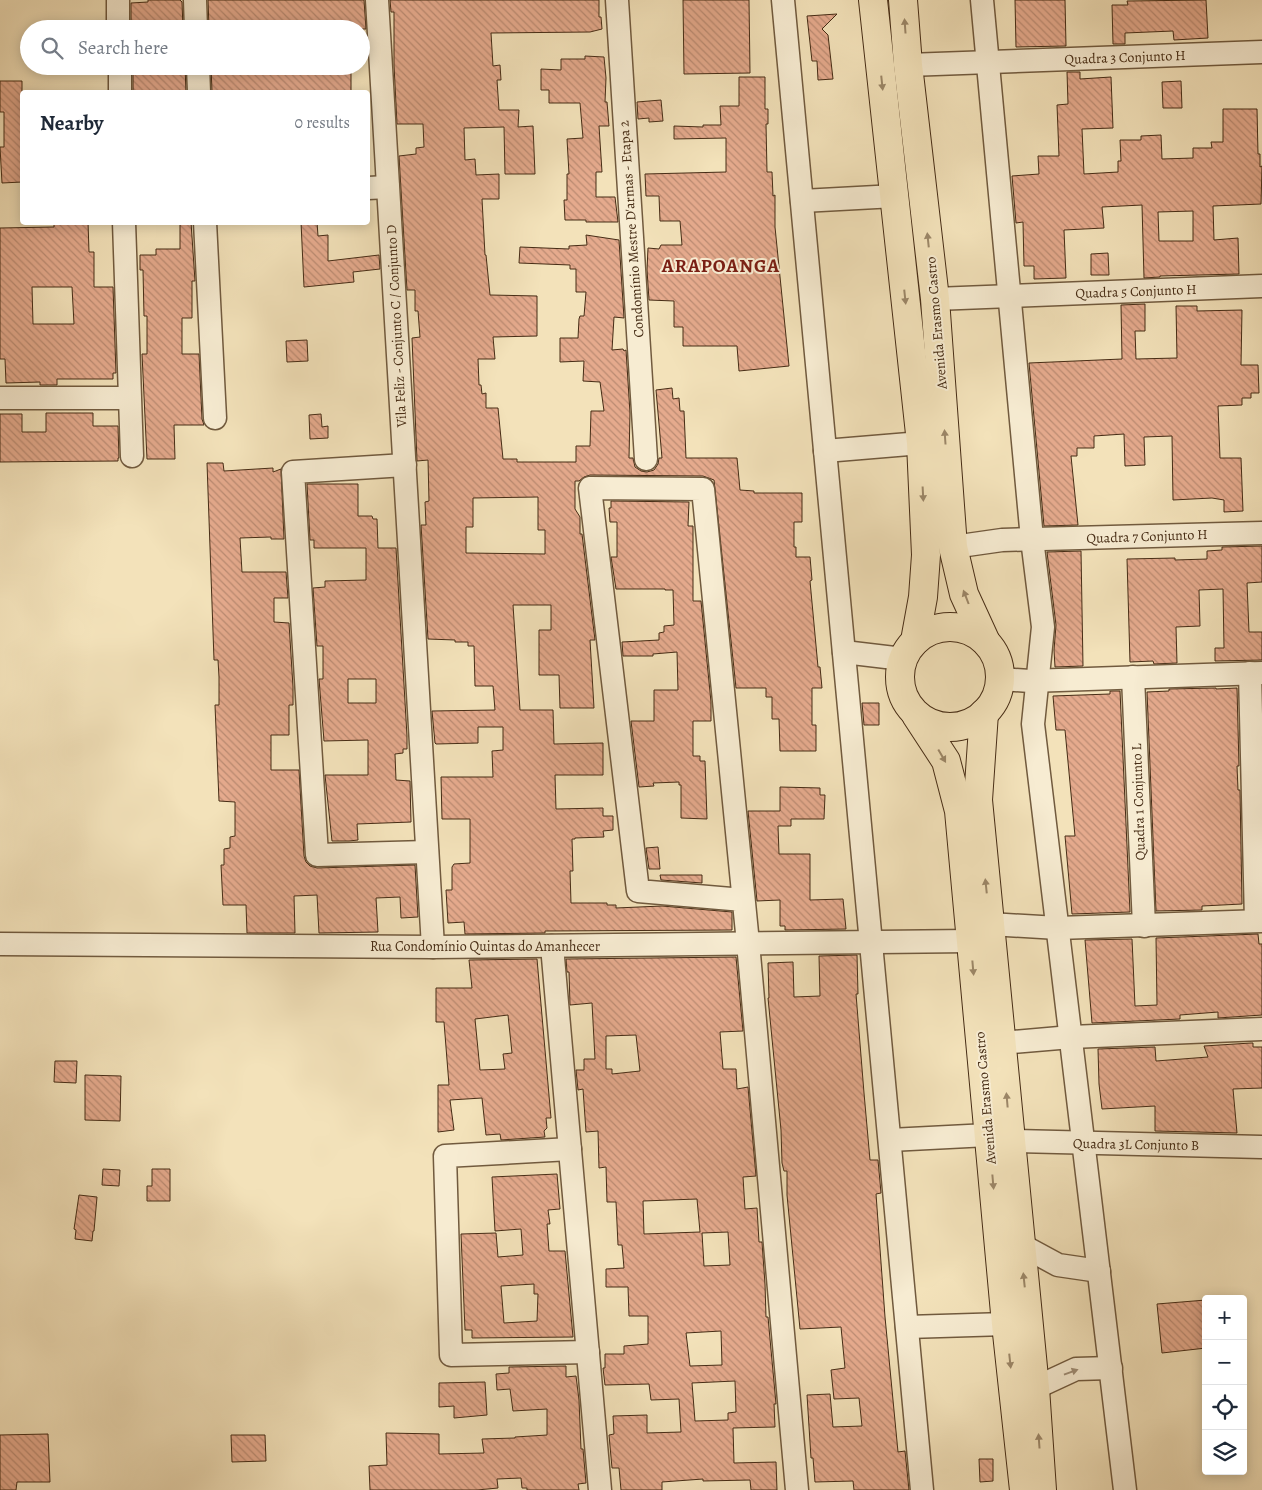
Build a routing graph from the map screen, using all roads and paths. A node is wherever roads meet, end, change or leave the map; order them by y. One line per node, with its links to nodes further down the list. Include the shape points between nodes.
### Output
1 (118, 0): 9 (street)
2 (195, 0): 10 (street)
3 (377, 0): 18 (street, Vila Feliz - Conjunto C / Conjunto D)
4 (617, 0): 33 (street, Condomínio Mestre D'armas - Etapa 2)
5 (783, 0): 21 (street)
6 (874, 0): 20 (main road, Avenida Erasmo Castro, one-way to 20)
7 (903, 0): 13 (main road, Avenida Erasmo Castro, one-way to 7)
8 (982, 0): 12 (street)
9 (118, 20)
10 (196, 20)
11 (1262, 52): 12 (street, Quadra 3 Conjunto H)
12 (988, 62): 13 (street, Quadra 3 Conjunto H); 25 (street)
13 (908, 65): 26 (main road, Avenida Erasmo Castro, one-way to 13)
14 (120, 75): 16 (street)
15 (198, 75): 17 (street)
16 (120, 90)
17 (199, 90)
18 (376, 129): 19 (street, Vila Feliz - Conjunto C / Conjunto D)
19 (378, 187): 34 (street, Vila Feliz - Conjunto C / Conjunto D)
20 (895, 196): 21 (street); 30 (main road, Avenida Erasmo Castro, one-way to 30)
21 (802, 202): 31 (street)
22 (124, 225): 28 (street)
23 (205, 225): 29 (street)
24 (1262, 286): 25 (street, Quadra 5 Conjunto H)
25 (1009, 296): 26 (street, Quadra 5 Conjunto H); 36 (street)
26 (935, 299): 37 (main road, Avenida Erasmo Castro, one-way to 26)
27 (0, 398): 28 (street)
28 (129, 398): 32 (street)
29 (216, 418)
30 (921, 444): 31 (street); 39 (main road, Avenida Erasmo Castro, one-way to 39, via 926,555 923,597)
31 (825, 451): 40 (street)
32 (132, 456)
33 (646, 459)
34 (405, 465): 47 (street, Vila Feliz - Conjunto C / Conjunto D); 47 (street, via 293,472 317,854)
35 (1262, 533): 36 (street, Quadra 7 Conjunto H)
36 (1032, 539): 37 (street, Quadra 7 Conjunto H); 44 (street, via 1043,627)
37 (953, 547): 38 (main road, Avenida Erasmo Castro, one-way to 37, via 964,594)
38 (986, 642): 39 (main road, via 970,631 951,627 931,630); 43 (main road, via 996,659)
39 (909, 650): 40 (street); 46 (main road, via 899,674 900,689)
40 (844, 652): 53 (street)
41 (1256, 673): 42 (street); 49 (street)
42 (1133, 677): 44 (street); 50 (street, Quadra 1 Conjunto L)
43 (1000, 679): 44 (street); 45 (main road, via 993,703)
44 (1038, 681): 51 (street, via 1033,724)
45 (984, 713): 46 (main road, via 969,724 951,727 932,724); 52 (main road, Avenida Erasmo Castro, one-way to 45, via 978,800)
46 (916, 715): 52 (main road, Avenida Erasmo Castro, one-way to 52, via 946,761 959,811)
47 (427, 852): 57 (street, Vila Feliz - Conjunto C / Conjunto D)
48 (744, 900): 48 (street, via 703,489 590,488 638,891); 54 (street)
49 (1259, 921): 50 (street, Rua Condomínio Quintas do Amanhecer)
50 (1144, 926): 51 (street, Rua Condomínio Quintas do Amanhecer)
51 (1058, 928): 52 (street, Rua Condomínio Quintas do Amanhecer); 59 (street)
52 (980, 932): 53 (street, Rua Condomínio Quintas do Amanhecer); 60 (main road, Avenida Erasmo Castro); 61 (main road, Avenida Erasmo Castro, one-way to 61)
53 (871, 941): 54 (street, Rua Condomínio Quintas do Amanhecer); 62 (street)
54 (748, 943): 56 (street, Rua Condomínio Quintas do Amanhecer); 74 (street)
55 (0, 944): 57 (street, Rua Condomínio Quintas do Amanhecer)
56 (552, 946): 57 (street, Rua Condomínio Quintas do Amanhecer); 65 (street)
57 (433, 947)
58 (1262, 1029): 59 (street)
59 (1071, 1037): 60 (street); 63 (street)
60 (1001, 1042): 61 (main road, Avenida Erasmo Castro, one-way to 60)
61 (1000, 1138): 62 (street, Quadra 3L Conjunto B); 63 (street, Quadra 3L Conjunto B); 66 (main road, Avenida Erasmo Castro); 68 (main road, Avenida Erasmo Castro, one-way to 68)
62 (890, 1140): 69 (street)
63 (1084, 1143): 64 (street, Quadra 3L Conjunto B); 67 (street)
64 (1262, 1147)
65 (570, 1149): 70 (street); 70 (street, via 445,1156 451,1355)
66 (1021, 1244): 67 (street, via 1058,1264); 72 (main road, Avenida Erasmo Castro, one-way to 66)
67 (1099, 1271): 71 (street)
68 (1006, 1324): 69 (street); 76 (main road, Avenida Erasmo Castro, one-way to 76)
69 (907, 1327): 75 (street)
70 (588, 1352): 73 (street)
71 (1111, 1368): 72 (street, one-way to 71, via 1076,1370); 78 (street)
72 (1035, 1388): 77 (main road, Avenida Erasmo Castro, one-way to 72)
73 (600, 1490)
74 (797, 1490)
75 (922, 1490)
76 (1024, 1490)
77 (1042, 1490)
78 (1125, 1490)

